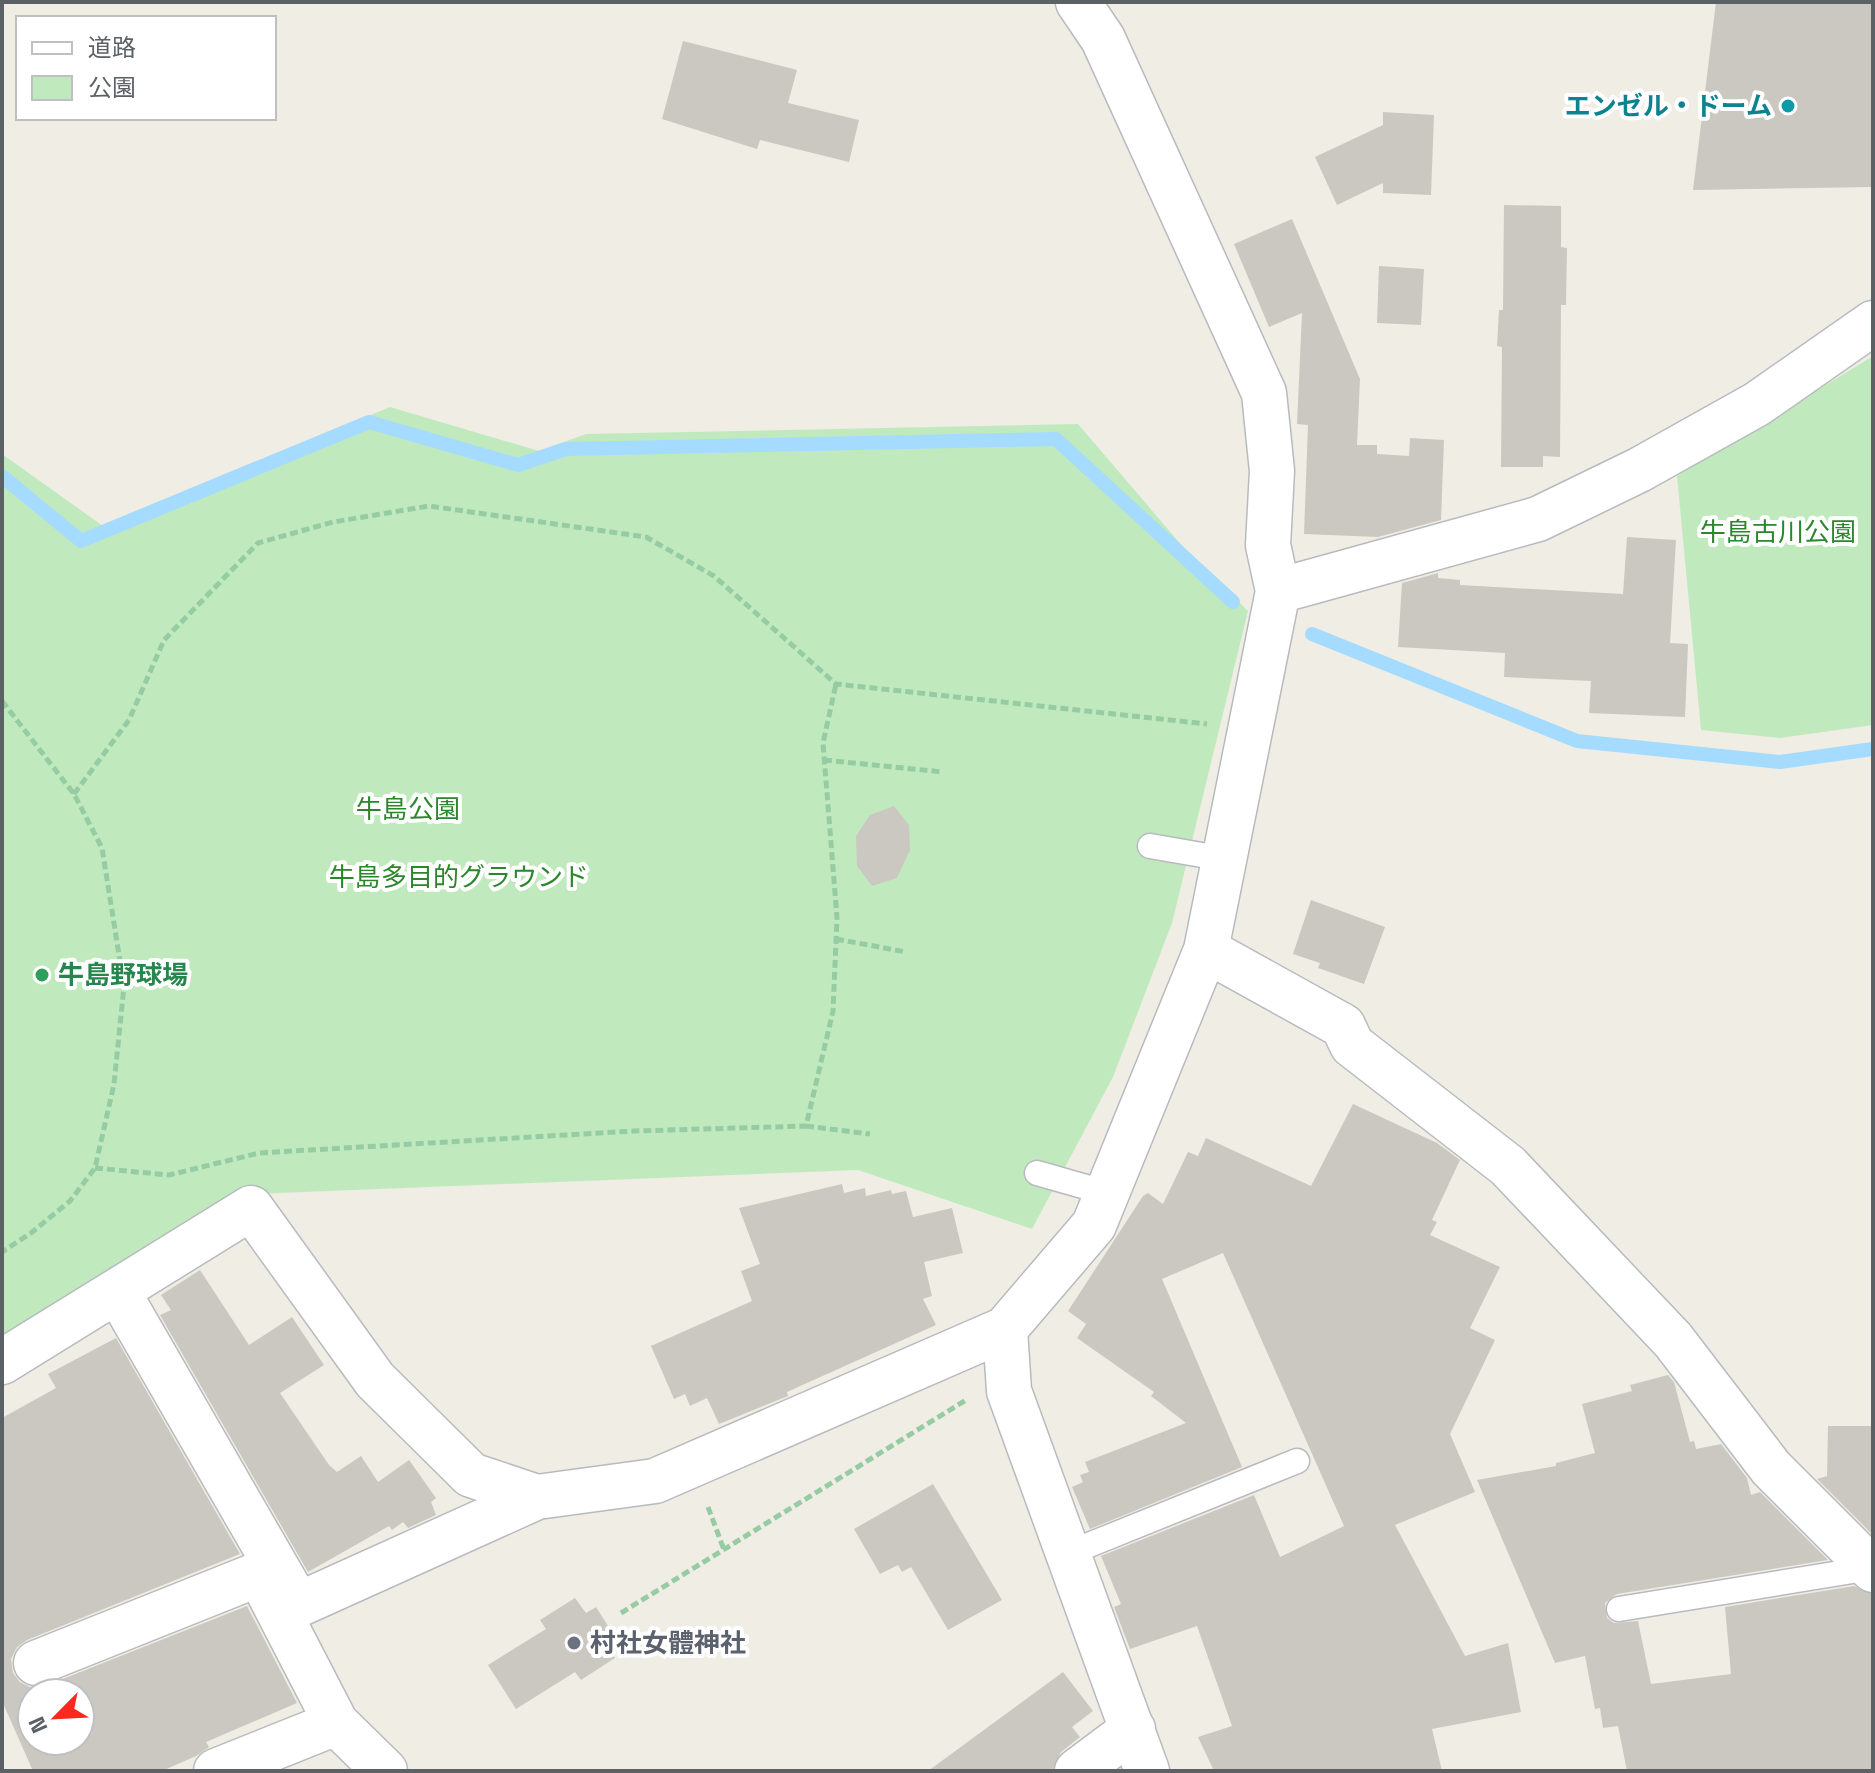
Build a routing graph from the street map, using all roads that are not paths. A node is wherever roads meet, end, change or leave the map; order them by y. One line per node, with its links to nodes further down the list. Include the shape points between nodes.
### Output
1 (1078, 2): 3 (street, via 1103,39 1264,393 1272,471 1268,545)
2 (1873, 323): 3 (street, via 1757,404 1538,519)
3 (1278, 591): 5 (street)
4 (1150, 846): 5 (lane)
5 (1225, 859): 6 (street)
6 (1206, 950): 8 (street); 15 (street, via 1343,1026 1352,1045 1508,1166 1673,1340 1771,1468)
7 (1037, 1173): 8 (lane)
8 (1107, 1193): 10 (street, via 1094,1225)
9 (118, 1292): 11 (street); 13 (street, via 251,1208 375,1380 471,1475); 16 (street)
10 (1005, 1329): 13 (street, via 655,1481); 14 (street, via 1009,1391)
11 (2, 1362)
12 (1297, 1461): 14 (lane)
13 (537, 1497): 16 (street)
14 (1069, 1553): 20 (street)
15 (1872, 1569): 17 (lane)
16 (288, 1608): 18 (street, via 259,1574); 19 (street)
17 (1619, 1609)
18 (36, 1663)
19 (336, 1723): 21 (street); 22 (street)
20 (1133, 1729): 23 (street); 24 (street)
21 (216, 1771)
22 (385, 1771)
23 (1077, 1771)
24 (1147, 1771)

